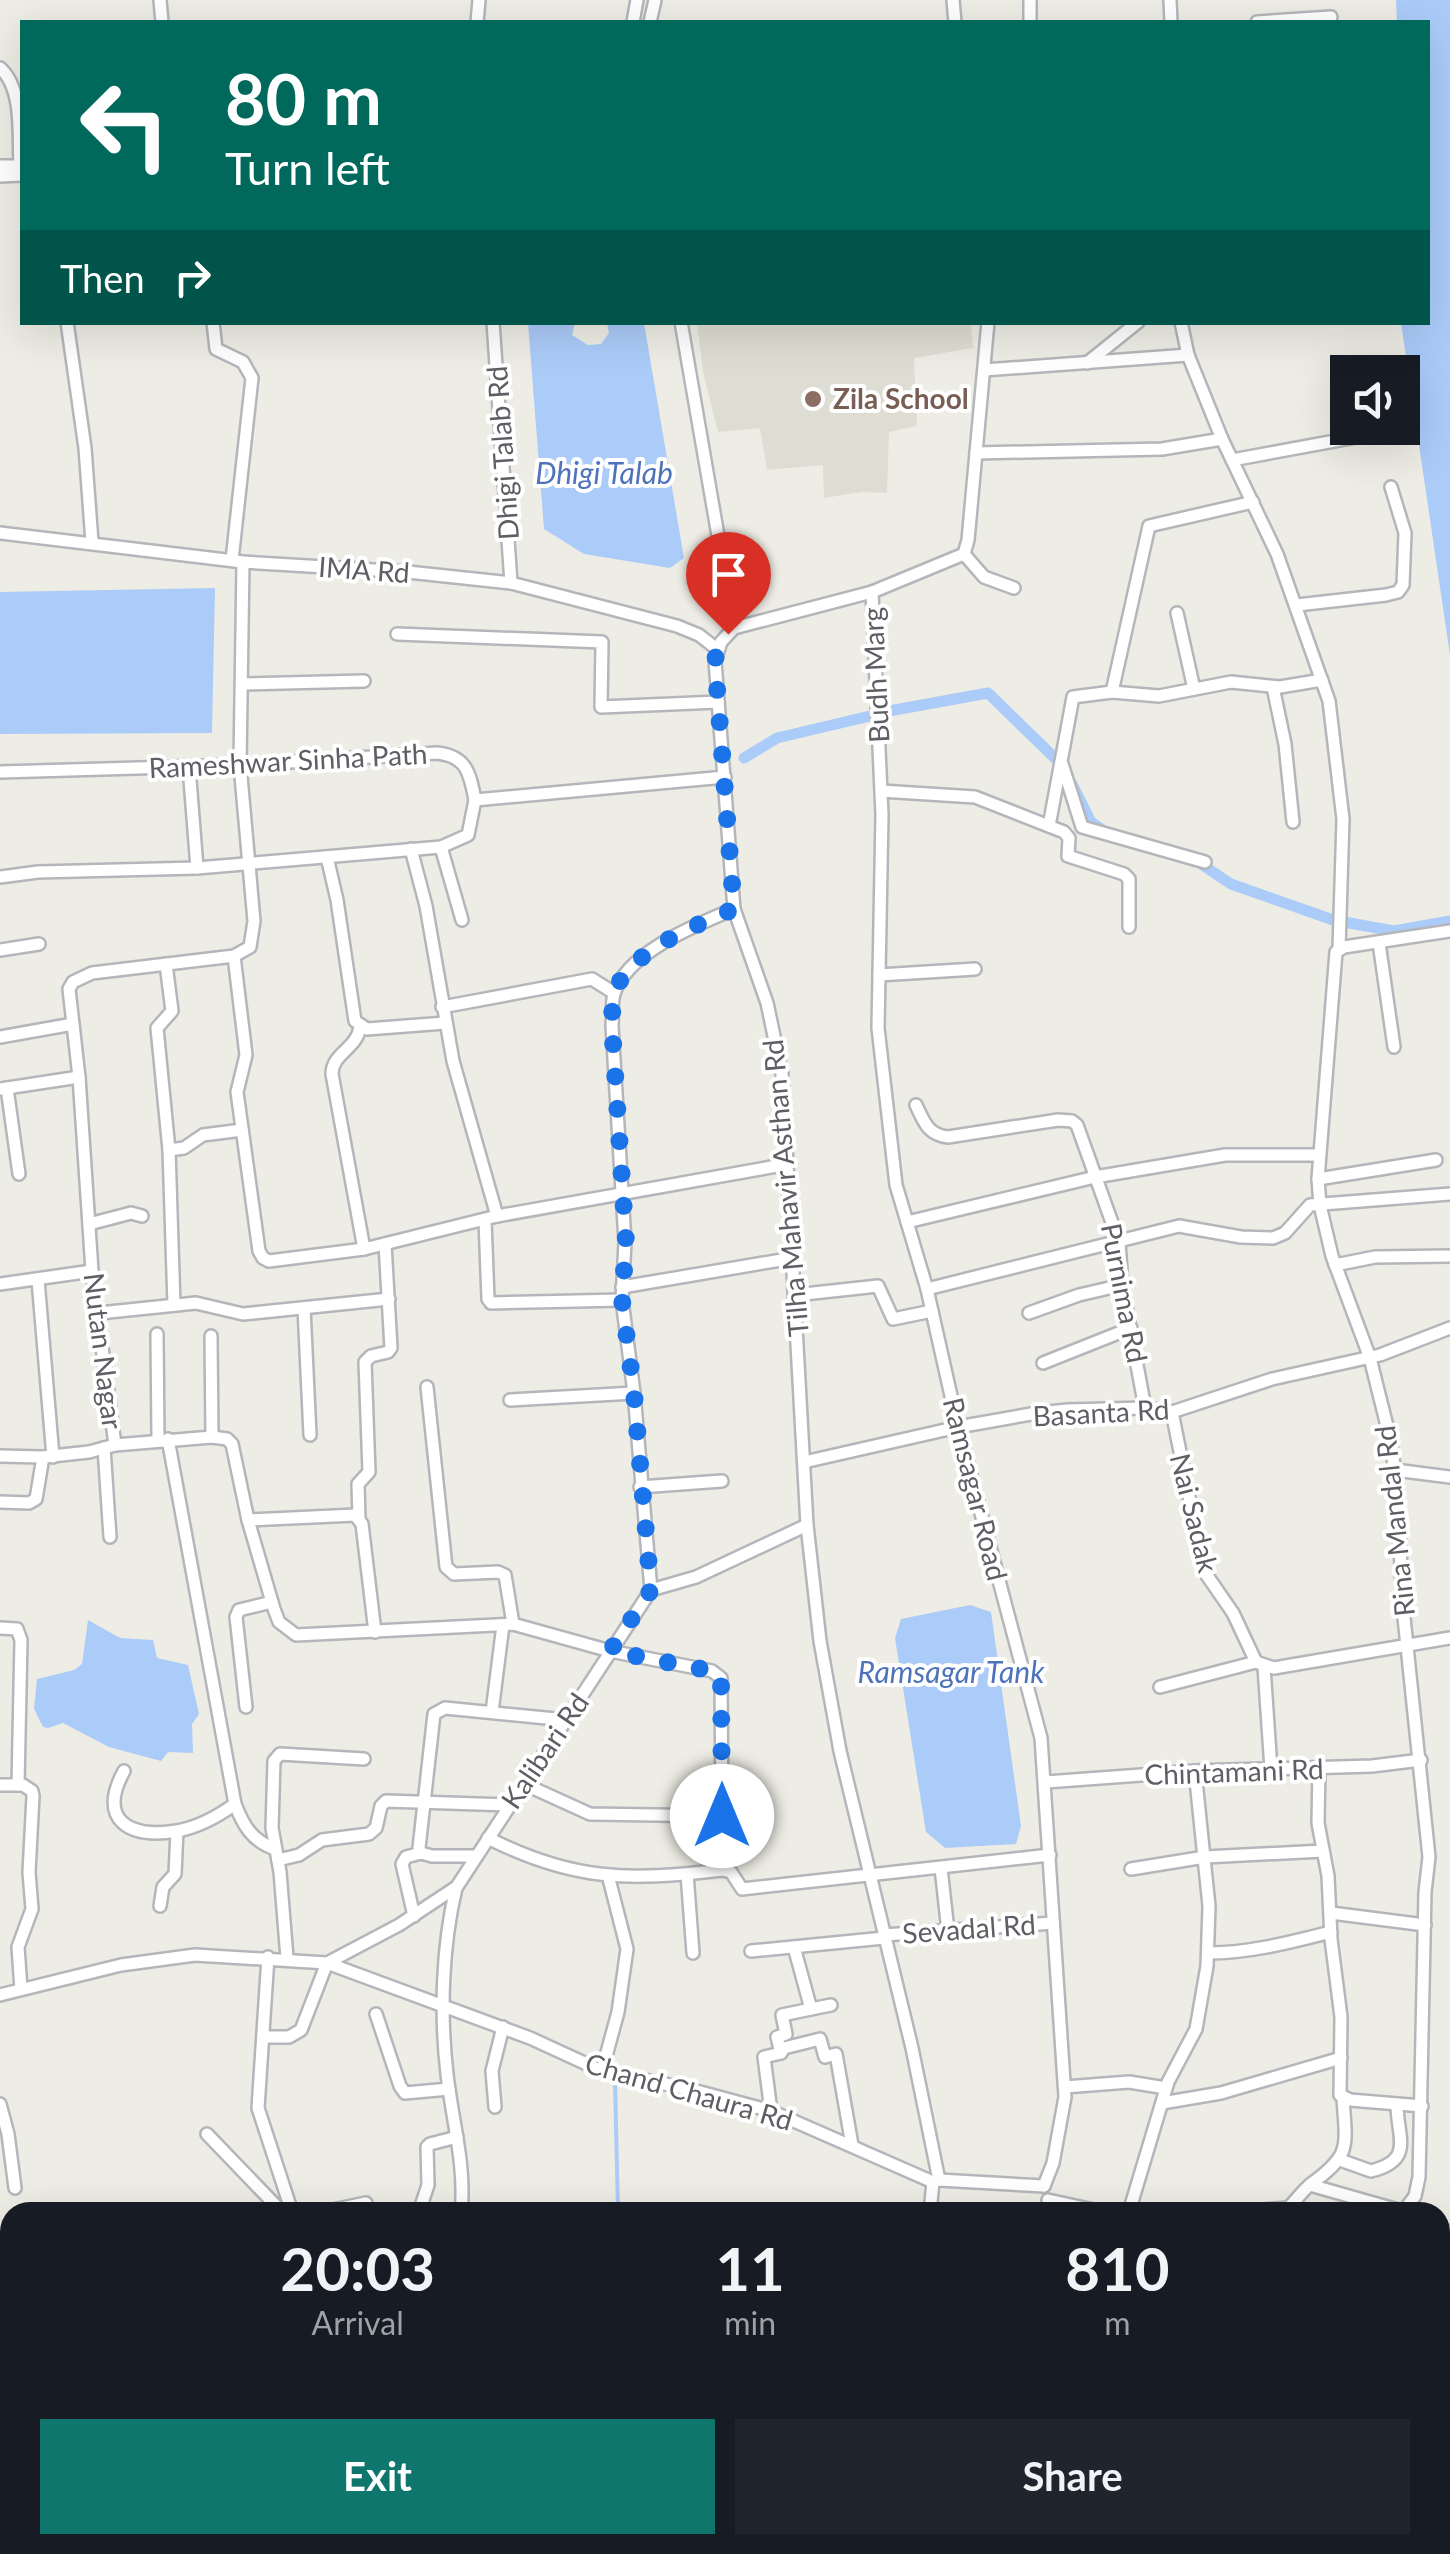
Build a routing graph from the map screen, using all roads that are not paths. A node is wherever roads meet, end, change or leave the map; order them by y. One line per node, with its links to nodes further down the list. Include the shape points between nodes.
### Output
1 (1331, 17): 2 (street)
2 (1287, 20)
3 (0, 68): 4 (street, via 12,80)
4 (20, 147)
5 (68, 325): 22 (street)
6 (213, 325): 24 (street, via 216,349 243,362 252,378)
7 (493, 325): 25 (street, Dhigi Talab Rd)
8 (683, 325): 30 (street)
9 (988, 325): 14 (street)
10 (1134, 325): 13 (street)
11 (1182, 325): 12 (street, Rina Mandal Rd)
12 (1188, 355): 13 (street); 15 (street, Rina Mandal Rd)
13 (1086, 364): 14 (street)
14 (984, 370): 17 (street)
15 (1222, 439): 17 (street, via 1162,449); 18 (street, Rina Mandal Rd)
16 (1330, 442): 18 (street)
17 (976, 453): 23 (street)
18 (1232, 460): 20 (street, Rina Mandal Rd)
19 (1391, 487): 28 (street, via 1405,533 1398,592)
20 (1253, 502): 28 (street, Rina Mandal Rd); 38 (street, via 1150,526)
21 (0, 533): 22 (street, IMA Rd)
22 (92, 542): 24 (street, IMA Rd)
23 (964, 554): 26 (street, via 984,577); 27 (street, Budh Marg)
24 (238, 561): 25 (street, IMA Rd); 35 (street)
25 (511, 583): 32 (street, IMA Rd, via 677,626)
26 (1014, 588)
27 (872, 592): 30 (street); 45 (street, Budh Marg)
28 (1297, 605): 33 (street, Rina Mandal Rd)
29 (1177, 613): 37 (street)
30 (734, 628): 32 (street)
31 (397, 634): 39 (street, via 602,642 601,707)
32 (717, 649): 39 (street, Tilha Mahavir Asthan Rd)
33 (1322, 680): 36 (street); 62 (street, Rina Mandal Rd, via 1342,819)
34 (364, 681): 35 (street)
35 (243, 684): 41 (street)
36 (1273, 687): 37 (street, via 1230,682); 47 (street)
37 (1194, 688): 38 (street, via 1159,696)
38 (1112, 692): 40 (street, via 1072,698)
39 (718, 702): 44 (street, Tilha Mahavir Asthan Rd)
40 (1061, 760): 48 (street); 52 (street, via 1082,828)
41 (240, 765): 42 (street, Rameshwar Sinha Path); 46 (street, Rameshwar Sinha Path, via 450,754 468,769); 53 (street)
42 (189, 767): 43 (street, Rameshwar Sinha Path); 54 (street)
43 (0, 772)
44 (724, 777): 46 (street); 56 (street, Tilha Mahavir Asthan Rd)
45 (881, 791): 48 (street, via 975,797); 67 (street, Ramsagar Road)
46 (476, 800): 49 (street, via 468,836)
47 (1293, 822)
48 (1049, 826): 58 (street, via 1068,835 1068,856 1128,876)
49 (442, 847): 50 (street); 57 (street)
50 (411, 849): 51 (street); 69 (street)
51 (327, 856): 53 (street); 72 (street)
52 (1204, 862)
53 (249, 864): 54 (street); 64 (street, via 254,936)
54 (197, 868): 55 (street)
55 (0, 877)
56 (734, 909): 68 (street, via 636,961); 82 (street, Tilha Mahavir Asthan Rd, via 776,1037)
57 (462, 920)
58 (1128, 927)
59 (1450, 931): 60 (street)
60 (1379, 943): 62 (street); 74 (street)
61 (40, 944): 63 (street)
62 (1339, 949): 80 (street, Rina Mandal Rd)
63 (0, 950)
64 (234, 956): 65 (street, Nutan Nagar); 78 (street, via 246,1055 237,1092)
65 (166, 964): 71 (street, Nutan Nagar, via 80,977 69,989); 79 (street, via 172,1010 157,1028)
66 (974, 968): 67 (street)
67 (879, 974): 91 (street, Ramsagar Road, via 880,1056 896,1186)
68 (614, 994): 69 (street, via 592,978); 86 (street)
69 (442, 1007): 70 (street)
70 (446, 1023): 72 (street); 90 (street)
71 (73, 1024): 73 (street); 75 (street, Nutan Nagar)
72 (360, 1027): 95 (street, via 356,1042 332,1066)
73 (0, 1037)
74 (1394, 1047)
75 (79, 1077): 76 (street); 92 (street, Nutan Nagar)
76 (3, 1089): 83 (street)
77 (916, 1105): 84 (street, Purnima Rd, via 935,1136 1072,1122)
78 (242, 1130): 79 (street, via 203,1135); 95 (street, via 263,1258)
79 (169, 1150): 107 (street)
80 (1319, 1156): 84 (street, via 1245,1152); 85 (street, Rina Mandal Rd)
81 (1436, 1160): 85 (street)
82 (788, 1164): 86 (street); 97 (street, Tilha Mahavir Asthan Rd)
83 (20, 1174)
84 (1095, 1176): 91 (street); 93 (street, Purnima Rd)
85 (1318, 1180): 88 (street, Rina Mandal Rd)
86 (622, 1192): 90 (street); 104 (street)
87 (1450, 1194): 88 (street)
88 (1320, 1204): 93 (street, via 1307,1206 1286,1233 1272,1238 1186,1225); 98 (street, Rina Mandal Rd)
89 (142, 1216): 92 (street)
90 (491, 1218): 94 (street); 104 (street, via 488,1302)
91 (907, 1222): 103 (street, Ramsagar Road)
92 (89, 1224): 99 (street, Nutan Nagar)
93 (1119, 1242): 102 (street, Purnima Rd); 103 (street)
94 (384, 1244): 95 (street); 106 (street)
95 (364, 1249)
96 (1450, 1256): 98 (street)
97 (793, 1258): 104 (street); 105 (street, Tilha Mahavir Asthan Rd)
98 (1335, 1265): 116 (street, Rina Mandal Rd)
99 (92, 1270): 100 (street); 110 (street, Nutan Nagar)
100 (38, 1280): 101 (street); 129 (street)
101 (0, 1284)
102 (1122, 1285): 111 (street); 112 (street, Purnima Rd)
103 (927, 1289): 109 (street, Ramsagar Road)
104 (622, 1293): 119 (street)
105 (795, 1295): 109 (street, via 878,1286 892,1319); 130 (street, Tilha Mahavir Asthan Rd)
106 (388, 1299): 108 (street); 136 (street, via 391,1348 366,1362 369,1472 358,1484)
107 (174, 1305): 108 (street, via 243,1314); 110 (street)
108 (304, 1308): 124 (street)
109 (932, 1311): 123 (street, Ramsagar Road)
110 (98, 1313): 127 (street, Nutan Nagar)
111 (1028, 1313)
112 (1132, 1328): 117 (street); 121 (street, Purnima Rd)
113 (1450, 1328): 116 (street, Basanta Rd)
114 (157, 1334): 126 (street)
115 (212, 1336): 125 (street)
116 (1370, 1358): 122 (street, Basanta Rd, via 1272,1379); 131 (street, Rina Mandal Rd)
117 (1043, 1362)
118 (427, 1388): 142 (street, via 446,1566 454,1574 505,1574)
119 (634, 1393): 120 (street); 134 (street)
120 (510, 1400)
121 (1145, 1408): 122 (street, Basanta Rd); 123 (street, Basanta Rd, via 1066,1410)
122 (1172, 1412): 148 (street, Nai Sadak, via 1204,1570)
123 (958, 1427): 130 (street, Basanta Rd); 159 (street, Ramsagar Road, via 1041,1738)
124 (310, 1435)
125 (212, 1437): 126 (street, Nutan Nagar); 137 (street, via 232,1444)
126 (163, 1440): 127 (street, Nutan Nagar); 164 (street)
127 (109, 1446): 129 (street); 139 (street)
128 (0, 1456): 129 (street)
129 (48, 1457): 135 (street, via 36,1500)
130 (804, 1462): 138 (street, Tilha Mahavir Asthan Rd)
131 (1395, 1470): 132 (street); 146 (street, Rina Mandal Rd)
132 (1450, 1477)
133 (722, 1482): 134 (street)
134 (640, 1487): 140 (street)
135 (0, 1502)
136 (359, 1519): 137 (street, via 348,1514); 144 (street)
137 (248, 1520): 141 (street)
138 (807, 1526): 140 (street, via 696,1577); 178 (street, Tilha Mahavir Asthan Rd, via 836,1734)
139 (110, 1537)
140 (651, 1590): 147 (street, Kalibari Rd)
141 (272, 1602): 144 (street, via 279,1622 296,1635); 150 (street, via 236,1617)
142 (508, 1624): 144 (street); 147 (street); 151 (street)
143 (0, 1628): 162 (street, via 17,1629 21,1640)
144 (375, 1632)
145 (1450, 1638): 146 (street)
146 (1409, 1646): 148 (street, via 1274,1668); 154 (street, Rina Mandal Rd)
147 (610, 1651): 152 (street, Kalibari Rd); 160 (street, via 721,1678 722,1816 590,1814)
148 (1260, 1664): 149 (street); 155 (street, Nai Sadak)
149 (1160, 1687)
150 (246, 1707)
151 (492, 1712): 152 (street); 163 (street, via 437,1710)
152 (566, 1720): 160 (street, Kalibari Rd)
153 (364, 1759): 170 (street, via 276,1756)
154 (1422, 1760): 156 (street, Chintamani Rd); 184 (street, Rina Mandal Rd, via 1429,1857)
155 (1272, 1769): 156 (street, Chintamani Rd); 158 (street, Chintamani Rd)
156 (1319, 1769): 168 (street)
157 (124, 1771): 166 (street, via 112,1801 120,1820 142,1831)
158 (1195, 1771): 159 (street, Chintamani Rd); 173 (street)
159 (1046, 1782): 172 (street, Ramsagar Road)
160 (524, 1784): 165 (street, Kalibari Rd)
161 (0, 1785): 162 (street)
162 (18, 1785): 195 (street, via 33,1796 32,1909 18,1946)
163 (423, 1802): 165 (street); 169 (street); 170 (street, via 386,1802 368,1834)
164 (235, 1804): 166 (street); 170 (street, via 247,1830)
165 (509, 1804): 167 (street, Kalibari Rd)
166 (177, 1830): 180 (street, via 175,1874 163,1886)
167 (488, 1838): 171 (street, Kalibari Rd); 177 (street, via 541,1863)
168 (1322, 1851): 173 (street); 181 (street)
169 (421, 1853): 171 (street); 182 (street, via 402,1864)
170 (276, 1854): 193 (street)
171 (476, 1856): 179 (street, Kalibari Rd)
172 (1050, 1856): 174 (street); 183 (street, Ramsagar Road)
173 (1205, 1857): 175 (street); 191 (street)
174 (940, 1868): 178 (street); 185 (street)
175 (1131, 1869)
176 (687, 1874): 177 (street); 178 (street, via 727,1870 748,1889); 190 (street)
177 (608, 1875): 205 (street, via 627,1949)
178 (868, 1876): 187 (street, Tilha Mahavir Asthan Rd)
179 (456, 1888): 182 (street); 197 (street, Kalibari Rd)
180 (160, 1906)
181 (1331, 1913): 184 (street); 186 (street)
182 (414, 1916): 194 (street)
183 (1053, 1924): 185 (street, Sevadal Rd); 206 (street, Ramsagar Road)
184 (1425, 1925): 213 (street, Rina Mandal Rd)
185 (948, 1931): 187 (street, Sevadal Rd)
186 (1331, 1932): 191 (street); 204 (street)
187 (884, 1937): 188 (street, Sevadal Rd); 220 (street, Tilha Mahavir Asthan Rd)
188 (794, 1947): 189 (street, Sevadal Rd); 199 (street)
189 (751, 1951)
190 (694, 1953)
191 (1209, 1953): 207 (street, via 1196,2029)
192 (268, 1958): 193 (street, Chand Chaura Rd); 195 (street, Chand Chaura Rd, via 195,1954); 202 (street)
193 (287, 1958): 194 (street, Chand Chaura Rd)
194 (327, 1963): 197 (street, Chand Chaura Rd); 202 (street, via 301,2030)
195 (21, 1989): 196 (street, Chand Chaura Rd)
196 (0, 1996)
197 (444, 2006): 201 (street, Chand Chaura Rd); 208 (street, Kalibari Rd)
198 (831, 2006): 199 (street)
199 (812, 2008): 203 (street, via 775,2016 786,2034 777,2037)
200 (376, 2014): 208 (street, via 400,2086 413,2094)
201 (504, 2028): 205 (street, Chand Chaura Rd); 214 (street, via 492,2071)
202 (262, 2037): 225 (street, via 258,2108)
203 (781, 2053): 215 (street, via 764,2057); 218 (street, via 820,2039 825,2056 836,2054)
204 (1340, 2058): 209 (street); 210 (street)
205 (602, 2072): 215 (street, Chand Chaura Rd)
206 (1065, 2087): 207 (street, via 1129,2082); 222 (street, Ramsagar Road)
207 (1166, 2088): 210 (street)
208 (449, 2089): 217 (street, Kalibari Rd)
209 (1344, 2098): 212 (street); 219 (street)
210 (1162, 2103): 230 (street)
211 (0, 2104): 223 (street)
212 (1396, 2105): 213 (street); 219 (street, via 1402,2145 1392,2162 1371,2171)
213 (1422, 2106): 233 (street, Rina Mandal Rd, via 1418,2187)
214 (495, 2107)
215 (771, 2111): 218 (street, Chand Chaura Rd)
216 (206, 2134): 224 (street)
217 (457, 2137): 226 (street, via 428,2147); 227 (street, Kalibari Rd)
218 (852, 2145): 220 (street, Chand Chaura Rd)
219 (1340, 2160): 221 (street)
220 (936, 2181): 222 (street); 228 (street)
221 (1310, 2185): 231 (street); 232 (street)
222 (1044, 2186): 229 (street)
223 (15, 2188)
224 (272, 2202)
225 (289, 2202)
226 (422, 2202)
227 (462, 2202)
228 (932, 2202)
229 (1050, 2202)
230 (1133, 2202)
231 (1294, 2202)
232 (1369, 2202)
233 (1410, 2202)

